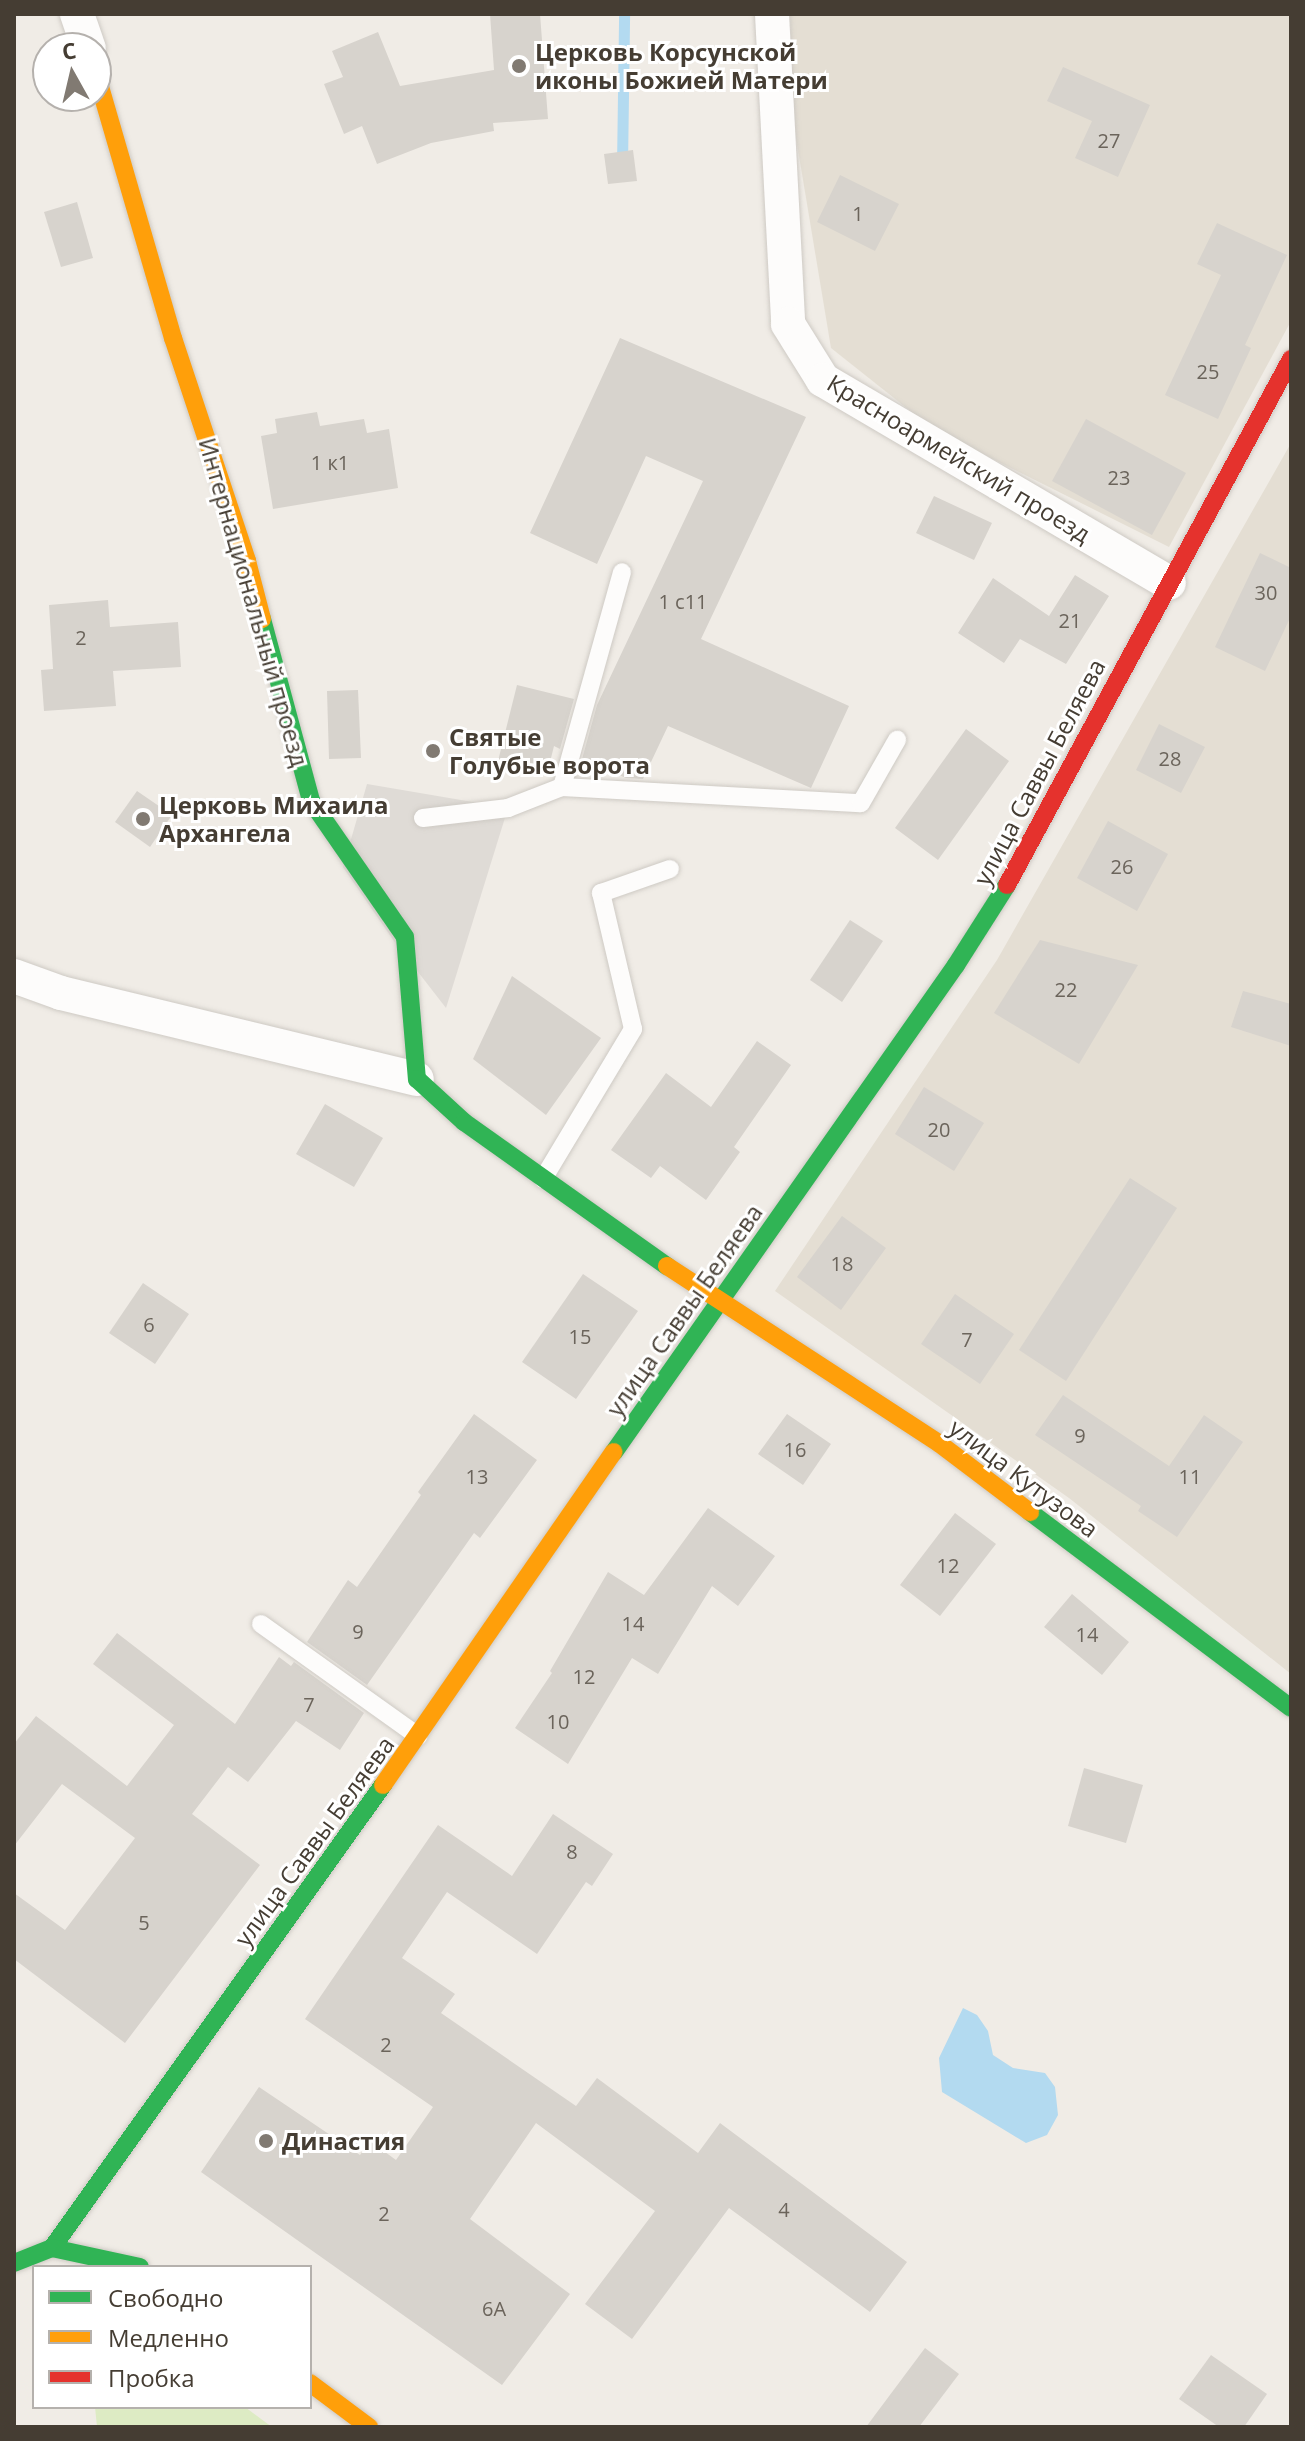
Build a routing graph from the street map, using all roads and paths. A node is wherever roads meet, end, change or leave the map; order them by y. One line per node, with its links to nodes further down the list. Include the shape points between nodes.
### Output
1 (772, 14): 5 (street, Красноармейский проезд, via 788,324 823,380)
2 (107, 112): 11 (street, Интернациональный проезд, via 173,338 247,561 311,801 405,937)
3 (1291, 359): 5 (street, улица Саввы Беляева)
4 (622, 572): 7 (lane)
5 (1169, 583): 13 (street, улица Саввы Беляева, via 1001,895)
6 (897, 740): 7 (lane, via 861,803)
7 (562, 787): 8 (lane, via 508,808)
8 (423, 818)
9 (670, 869): 12 (lane, via 601,893 633,1029)
10 (14, 976): 11 (street, via 61,993)
11 (417, 1079): 12 (street, via 464,1122)
12 (543, 1179): 13 (street)
13 (717, 1302): 15 (street, улица Кутузова, via 940,1444); 16 (street, улица Саввы Беляева)
14 (261, 1624): 16 (lane)
15 (1291, 1708)
16 (418, 1736): 17 (street, улица Саввы Беляева)
17 (52, 2248): 18 (street); 19 (street)
18 (14, 2263)
19 (131, 2265)
20 (312, 2384): 21 (street)
21 (369, 2427)

